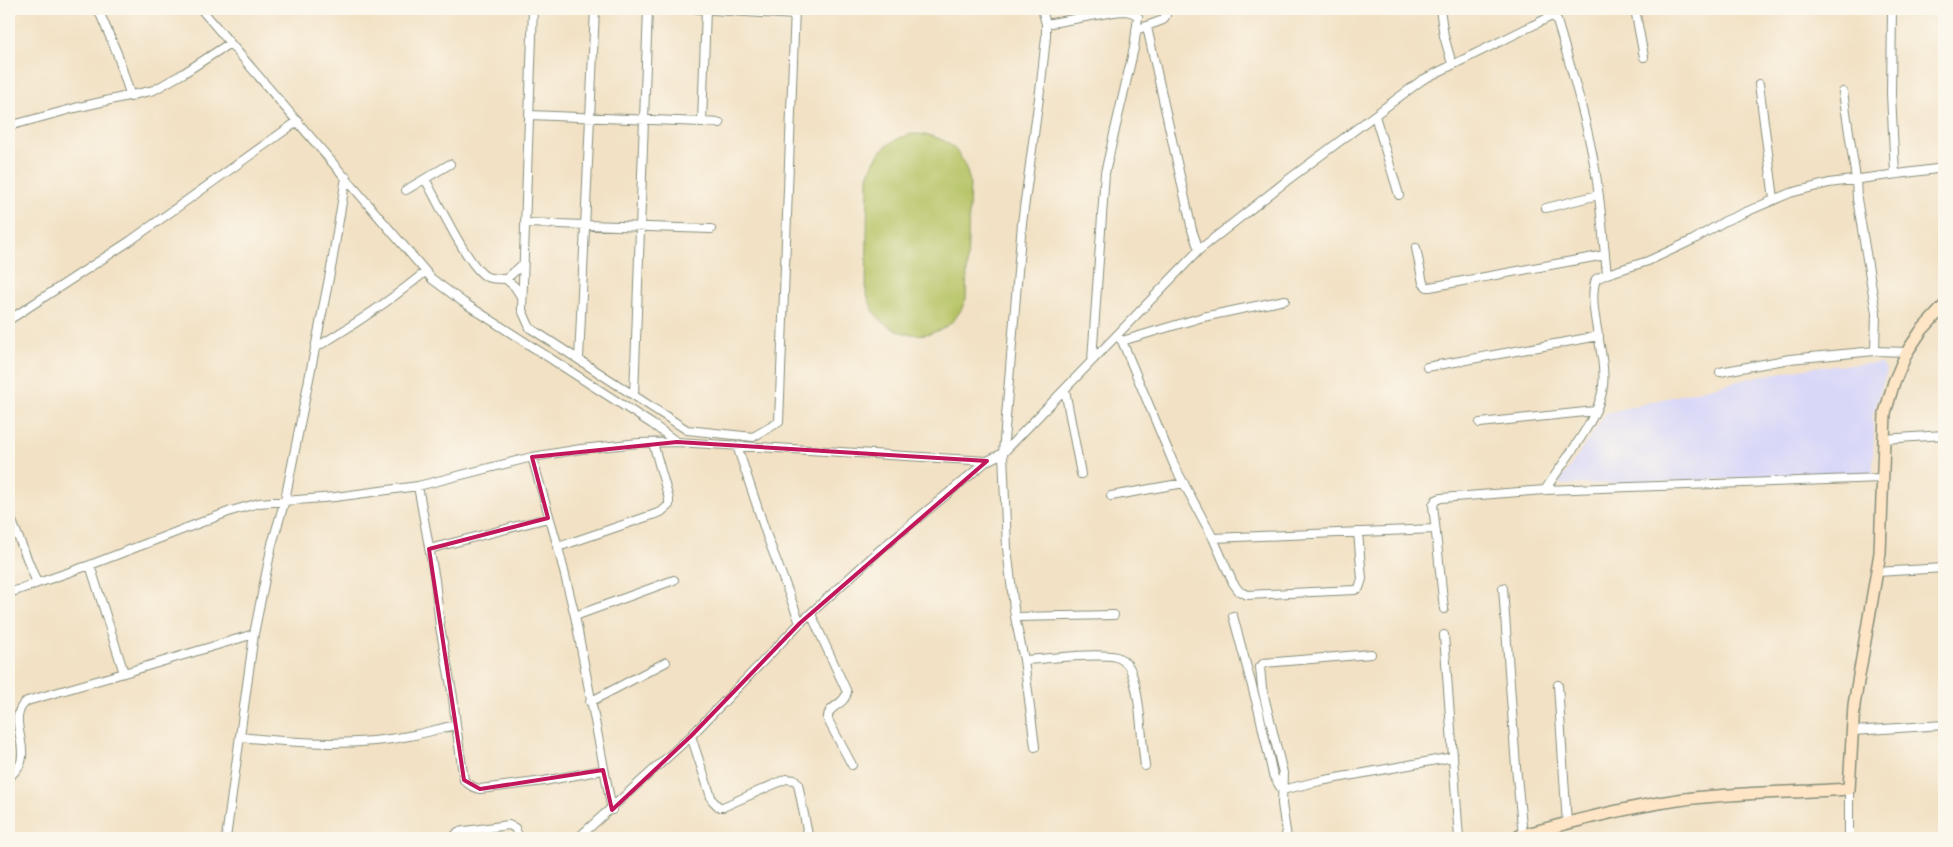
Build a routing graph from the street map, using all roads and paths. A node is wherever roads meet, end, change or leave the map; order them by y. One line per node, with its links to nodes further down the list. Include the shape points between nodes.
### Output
1 (98, 9): 25 (street)
2 (201, 9): 20 (street)
3 (533, 9): 26 (street)
4 (595, 9): 28 (street)
5 (648, 9): 29 (street)
6 (697, 9): 7 (street)
7 (706, 9): 14 (street); 31 (street)
8 (1042, 9): 17 (street)
9 (1164, 9): 18 (street, via 1166,15 1163,20)
10 (1440, 9): 22 (street)
11 (1566, 9): 16 (street)
12 (1635, 9): 21 (street)
13 (1892, 9): 36 (street, via 1891,94)
14 (795, 12): 70 (street, via 779,422 753,437 687,430)
15 (1102, 12): 17 (street); 19 (street, via 1132,12 1138,17)
16 (1555, 14): 22 (street); 42 (street, via 1580,95)
17 (1046, 24): 78 (street, via 1022,223)
18 (1147, 26): 19 (street); 50 (street)
19 (1136, 30): 66 (street, via 1105,173)
20 (230, 43): 25 (street, via 154,90); 30 (street)
21 (1644, 57)
22 (1452, 64): 27 (street, via 1422,80)
23 (1759, 84): 43 (street)
24 (1843, 92): 39 (street)
25 (131, 97): 33 (street)
26 (529, 115): 28 (street); 45 (street)
27 (1375, 116): 41 (street); 50 (street)
28 (590, 118): 29 (street); 46 (street)
29 (644, 120): 31 (street); 47 (street)
30 (298, 122): 37 (street); 59 (street)
31 (702, 122): 32 (street)
32 (720, 123)
33 (9, 126)
34 (450, 164): 38 (street)
35 (1944, 168): 36 (street)
36 (1895, 173): 39 (street)
37 (346, 177): 53 (street); 62 (street)
38 (425, 179): 40 (street); 55 (street, via 478,270 487,276)
39 (1856, 179): 43 (street, via 1828,183); 63 (street, via 1876,313)
40 (406, 190)
41 (1399, 194)
42 (1598, 195): 44 (street); 51 (street)
43 (1774, 199): 54 (street, via 1648,261)
44 (1546, 208)
45 (525, 223): 46 (street); 52 (street)
46 (585, 225): 47 (street); 65 (street)
47 (640, 227): 48 (street); 70 (street)
48 (711, 229)
49 (1416, 248): 51 (street, via 1423,283 1427,287)
50 (1199, 250): 61 (street)
51 (1605, 255): 54 (street)
52 (523, 264): 55 (street); 56 (street)
53 (425, 272): 62 (street, via 396,296); 75 (street, via 463,302)
54 (1608, 274): 60 (street, via 1596,279 1592,294)
55 (506, 279): 56 (street)
56 (522, 298): 65 (street, via 522,310 530,328)
57 (1285, 300): 61 (street)
58 (1944, 306): 64 (street)
59 (9, 320)
60 (1599, 336): 67 (street); 71 (street, via 1604,367)
61 (1120, 338): 66 (street); 83 (street)
62 (315, 348): 87 (street)
63 (1875, 351): 64 (street); 68 (street, via 1790,359)
64 (1907, 352): 74 (street, via 1888,400)
65 (578, 359): 70 (street)
66 (1092, 360): 69 (street)
67 (1427, 367)
68 (1720, 372)
69 (1065, 390): 78 (street); 81 (street)
70 (634, 395)
71 (1596, 411): 72 (street); 85 (street)
72 (1480, 423)
73 (1944, 436): 74 (street)
74 (1883, 439): 82 (street)
75 (677, 442): 76 (street); 77 (street)
76 (653, 443): 79 (street); 94 (street, via 669,499 666,509)
77 (737, 446): 80 (street); 109 (street)
78 (1003, 453): 80 (street); 108 (street, via 1007,548)
79 (532, 457): 84 (street); 89 (street)
80 (987, 461): 104 (street, via 881,549)
81 (1081, 474)
82 (1882, 478): 85 (street); 98 (street)
83 (1184, 483): 86 (street); 93 (street)
84 (418, 486): 87 (street); 95 (street)
85 (1545, 490): 91 (street, via 1441,498 1433,505)
86 (1111, 496)
87 (286, 500): 96 (street, via 231,511); 110 (street, via 272,544)
88 (9, 514): 90 (street)
89 (548, 518): 94 (street); 95 (street)
90 (11, 526): 100 (street)
91 (1435, 529): 92 (street); 103 (street)
92 (1358, 532): 93 (street); 93 (street, via 1360,588 1247,596 1233,583)
93 (1213, 538)
94 (558, 547): 106 (street)
95 (429, 549): 118 (street)
96 (90, 565): 100 (street); 115 (street)
97 (1944, 568): 98 (street)
98 (1877, 572): 120 (street, via 1861,658)
99 (674, 580): 106 (street)
100 (37, 584): 102 (street)
101 (1503, 588): 133 (street)
102 (9, 593)
103 (1444, 609)
104 (811, 614): 109 (street); 125 (street, via 847,692 841,703 830,710 828,720)
105 (1114, 615): 108 (street)
106 (575, 616): 117 (street)
107 (1233, 616): 130 (street, via 1273,775)
108 (1015, 617): 113 (street)
109 (800, 623): 121 (street)
110 (254, 634): 115 (street); 122 (street)
111 (1444, 635): 124 (street)
112 (1372, 654): 130 (street, via 1264,662 1260,667 1283,773)
113 (1024, 660): 123 (street); 126 (street, via 1104,656 1117,658 1128,665 1137,701)
114 (666, 662): 117 (street)
115 (124, 673): 128 (street, via 21,706 17,716 22,760)
116 (1558, 684): 132 (street)
117 (590, 702): 127 (street)
118 (456, 725): 122 (street, via 414,736 324,743); 127 (street, via 464,780 474,788 544,781)
119 (1944, 725): 120 (street)
120 (1852, 732): 129 (street)
121 (691, 736): 131 (street); 138 (street, via 712,800 719,807 786,779 795,780)
122 (241, 737): 134 (street)
123 (1036, 747)
124 (1453, 757): 130 (street); 140 (street)
125 (852, 765)
126 (1145, 766)
127 (603, 770): 131 (street)
128 (9, 778)
129 (1849, 789): 132 (street, via 1680,800 1628,808); 141 (street)
130 (1282, 790): 139 (street)
131 (612, 810): 137 (street)
132 (1567, 824): 133 (street)
133 (1518, 837)
134 (226, 838)
135 (453, 838): 136 (street, via 458,832 509,825 515,828)
136 (519, 838)
137 (578, 838)
138 (807, 838)
139 (1287, 838)
140 (1459, 838)
141 (1849, 838)

